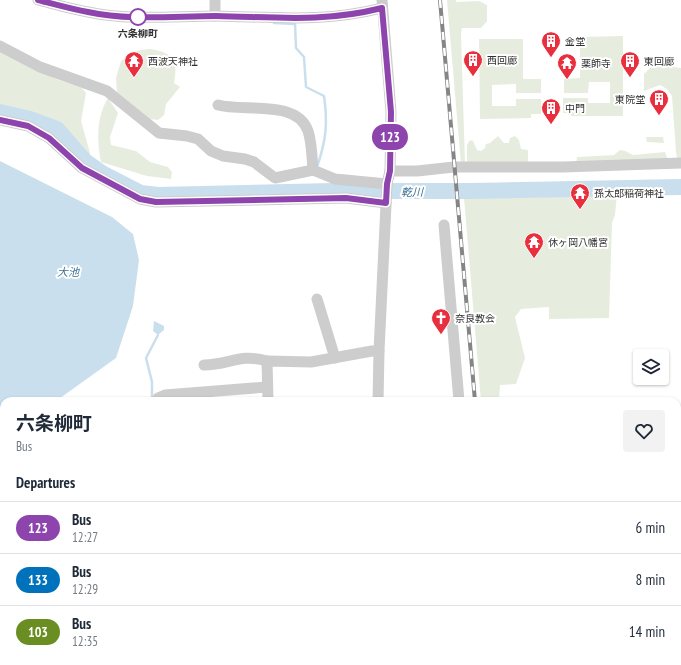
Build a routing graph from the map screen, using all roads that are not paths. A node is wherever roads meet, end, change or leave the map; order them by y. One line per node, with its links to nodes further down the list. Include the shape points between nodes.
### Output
1 (41, 0): 4 (street, via 88,13 142,17)
2 (215, 0): 4 (street)
3 (382, 4): 4 (street, via 356,14 324,18); 10 (street, via 391,112)
4 (215, 16)
5 (0, 46): 9 (street, via 40,67 107,91 159,133 198,139 211,152 254,162 275,178)
6 (218, 104): 9 (street, via 264,108 298,117 308,131)
7 (0, 120): 12 (street, via 28,126 49,138 82,168 140,199 156,202 346,198)
8 (681, 163): 10 (street, via 454,167)
9 (313, 170): 11 (street, via 335,179)
10 (390, 171): 11 (street)
11 (387, 184): 12 (street)
12 (386, 203): 15 (street)
13 (444, 225): 23 (street)
14 (317, 299): 16 (street)
15 (379, 351): 16 (street); 22 (street)
16 (335, 358): 17 (street, via 311,362)
17 (267, 361): 18 (street, via 246,357 216,365); 19 (street)
18 (204, 365)
19 (267, 387): 20 (street); 21 (street)
20 (160, 397)
21 (268, 397)
22 (378, 397)
23 (459, 397)

